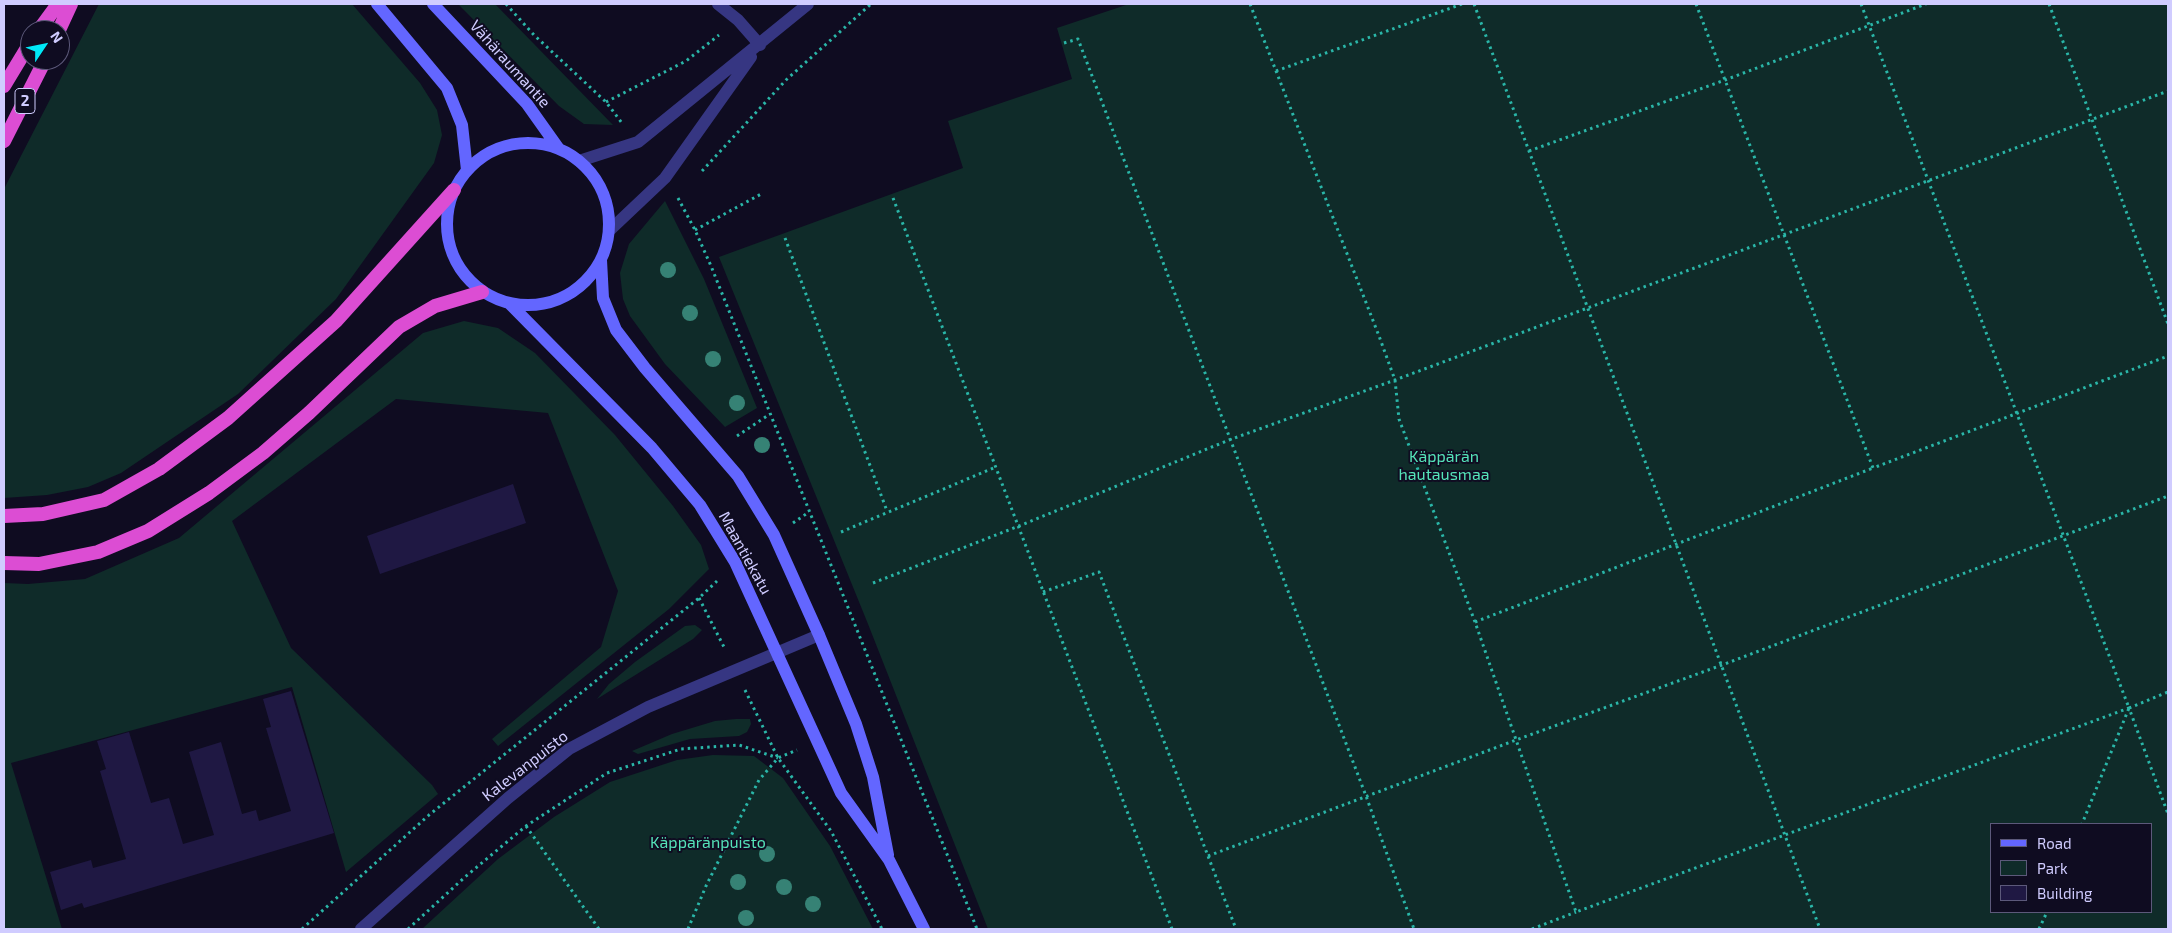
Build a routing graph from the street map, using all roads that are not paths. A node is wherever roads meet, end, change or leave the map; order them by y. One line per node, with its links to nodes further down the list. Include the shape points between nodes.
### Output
1 (58, 4): 7 (highway)
2 (71, 4): 8 (highway)
3 (377, 4): 16 (main road, via 447,88 462,125)
4 (433, 4): 14 (main road, Vähäraumantie, via 527,104)
5 (718, 4): 9 (street)
6 (808, 4): 9 (street)
7 (46, 20)
8 (64, 20)
9 (760, 44): 15 (street, via 638,142); 18 (street, via 665,178)
10 (20, 60): 12 (highway, 2)
11 (40, 70): 13 (highway, 2)
12 (4, 86)
13 (4, 141)
14 (559, 149): 15 (main road); 16 (main road, via 526,143 494,150)
15 (579, 161): 18 (main road, via 596,180 607,204)
16 (467, 170): 17 (main road)
17 (454, 190): 20 (main road, via 447,217 450,246 462,272); 22 (highway, via 336,321 228,418 159,470 104,500 43,514)
18 (610, 230): 19 (main road)
19 (601, 260): 21 (main road, via 586,282 564,298 537,305); 24 (main road, Maantiekatu, via 603,298 616,330 738,476 774,534)
20 (482, 292): 21 (main road); 23 (highway, via 435,306 399,327 263,453 209,493 148,531 98,552 39,564)
21 (510, 304): 25 (main road, Maantiekatu, via 652,448 700,505 735,562)
22 (4, 516)
23 (4, 563)
24 (819, 635): 25 (street, Kalevanpuisto); 26 (main road, Maantiekatu, via 856,724 873,777)
25 (778, 652): 26 (main road, Maantiekatu, via 841,793); 27 (street, Kalevanpuisto, via 648,707 569,750 508,798)
26 (889, 860): 28 (main road, Maantiekatu)
27 (361, 929)
28 (924, 929)

